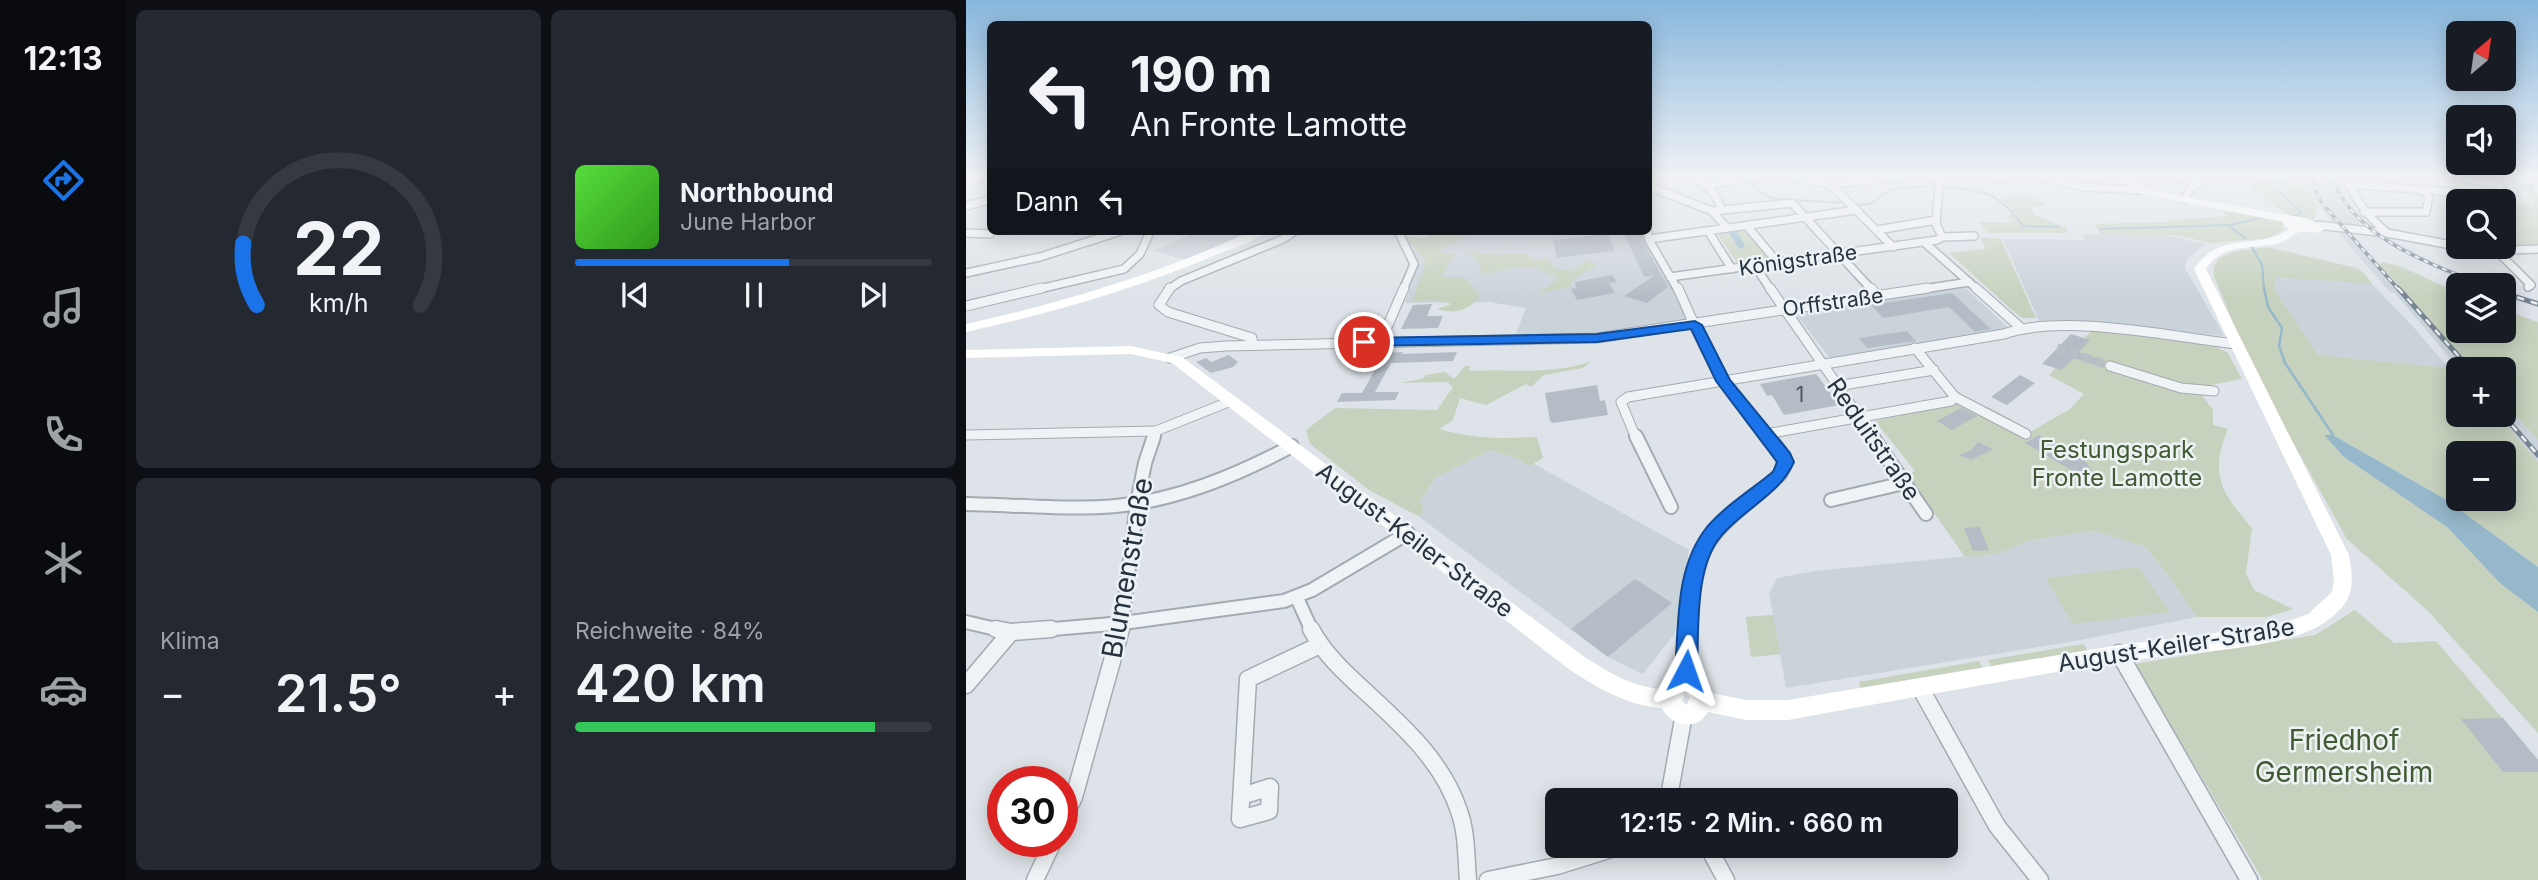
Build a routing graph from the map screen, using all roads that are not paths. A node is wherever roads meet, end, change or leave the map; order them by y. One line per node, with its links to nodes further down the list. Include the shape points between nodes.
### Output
1 (1716, 216): 12 (street)
2 (1819, 216): 7 (street)
3 (1863, 216): 13 (street)
4 (1937, 216): 8 (street)
5 (2264, 216): 9 (street)
6 (2368, 216): 16 (street)
7 (1807, 218): 11 (street); 32 (street)
8 (1936, 220): 13 (street); 26 (street)
9 (2291, 222): 10 (street); 48 (street, August-Keiler-Straße, via 2281,240 2223,248 2201,265 2201,274)
10 (2317, 225): 16 (street)
11 (1747, 226): 12 (street); 34 (street)
12 (1727, 228): 15 (street)
13 (1877, 230): 29 (street)
14 (966, 233): 17 (street)
15 (1709, 233): 24 (street); 36 (street)
16 (2387, 233): 28 (street)
17 (987, 234)
18 (1109, 235): 37 (street, via 1040,257)
19 (1149, 235): 42 (street, via 1142,253 1124,269)
20 (1252, 235): 45 (street, via 1132,284)
21 (1289, 235): 49 (street, via 1181,281 1169,288 1159,305 1168,312 1252,338)
22 (1400, 235): 47 (street, via 1414,264)
23 (1648, 235): 38 (street)
24 (1652, 235)
25 (1974, 236): 26 (street, Königstraße)
26 (1942, 237): 27 (street, Königstraße)
27 (1925, 243): 29 (street, Königstraße); 39 (street)
28 (2446, 244)
29 (1894, 247): 32 (street, Königstraße)
30 (2538, 249): 31 (street)
31 (2516, 250)
32 (1841, 254): 34 (street, Königstraße); 41 (street)
33 (2509, 259): 40 (street, via 2531,285)
34 (1779, 263): 35 (street, Königstraße)
35 (1755, 266): 36 (street, Königstraße); 43 (street, Reduitstraße)
36 (1732, 269): 38 (street, Königstraße)
37 (966, 273)
38 (1670, 277): 44 (street)
39 (1969, 282): 41 (street, Orffstraße); 46 (street)
40 (2528, 287)
41 (1878, 296): 43 (street, Orffstraße)
42 (966, 306)
43 (1784, 309): 44 (street, Orffstraße); 53 (street, Reduitstraße)
44 (1693, 323): 47 (street, Orffstraße, via 1597,338); 56 (street)
45 (966, 328)
46 (2021, 328): 48 (street, via 2073,325); 50 (street)
47 (1381, 341): 49 (street, Orffstraße)
48 (2236, 344): 79 (street, August-Keiler-Straße, via 2340,555 2341,594 2315,619 2295,627)
49 (1253, 345): 52 (street, Orffstraße, via 1200,348)
50 (1915, 348): 53 (street); 55 (street)
51 (966, 354): 52 (street, via 1131,350)
52 (1170, 358): 60 (street, August-Keiler-Straße)
53 (1823, 363): 56 (street); 57 (street, Reduitstraße)
54 (2110, 366): 58 (street, via 2187,390)
55 (1934, 370): 57 (street); 59 (street)
56 (1724, 381): 63 (street); 71 (street, via 1624,398 1621,404)
57 (1837, 386): 61 (street, Reduitstraße)
58 (2214, 390)
59 (1955, 397): 61 (street); 64 (street)
60 (1231, 401): 62 (street); 66 (street, August-Keiler-Straße)
61 (1860, 418): 63 (street); 67 (street, Reduitstraße)
62 (1156, 431): 65 (street); 69 (street, Blumenstraße)
63 (1766, 434): 82 (street, via 1784,456 1783,470 1715,531 1695,566)
64 (2026, 434)
65 (966, 435)
66 (1292, 446): 69 (street, via 1233,475); 73 (street, August-Keiler-Straße)
67 (1904, 483): 68 (street); 72 (street, Reduitstraße)
68 (1831, 500)
69 (1137, 503): 70 (street); 76 (street, Blumenstraße)
70 (966, 504)
71 (1671, 507)
72 (1926, 514)
73 (1408, 533): 74 (street); 82 (street, August-Keiler-Straße, via 1578,664 1645,698)
74 (1297, 598): 76 (street); 78 (street)
75 (966, 622): 77 (street)
76 (1124, 622): 77 (street); 83 (street, Blumenstraße)
77 (1011, 632): 80 (street)
78 (1320, 645): 85 (street, via 1248,679); 90 (street, via 1412,737 1445,779 1459,811)
79 (2119, 653): 81 (street, August-Keiler-Straße); 94 (street)
80 (966, 685)
81 (1921, 690): 82 (street, August-Keiler-Straße, via 1773,711); 93 (street, via 1997,826)
82 (1686, 700): 84 (street)
83 (1078, 783)
84 (1672, 788)
85 (1242, 796)
86 (1046, 857): 89 (street)
87 (1582, 858): 91 (street)
88 (1714, 858): 92 (street)
89 (1035, 880)
90 (1468, 880)
91 (1488, 880)
92 (1726, 880)
93 (2040, 880)
94 (2249, 880)

